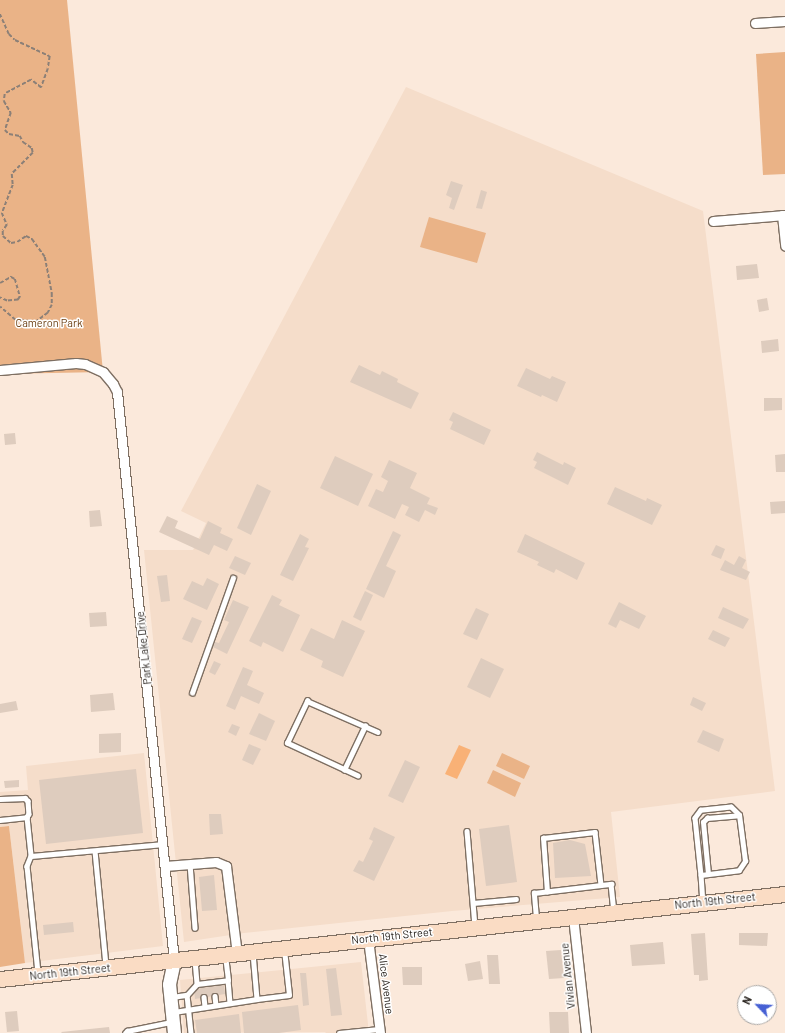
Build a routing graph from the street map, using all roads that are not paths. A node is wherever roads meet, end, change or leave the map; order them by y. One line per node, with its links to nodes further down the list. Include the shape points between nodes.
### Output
1 (785, 21): 2 (street)
2 (755, 23)
3 (783, 215): 4 (street); 5 (street)
4 (713, 221)
5 (785, 246)
6 (0, 370): 18 (street, Park Lake Drive, via 85,364 103,372 117,392)
7 (234, 578): 8 (lane)
8 (192, 693)
9 (365, 726): 10 (lane); 11 (lane); 11 (lane, via 307,701 287,743)
10 (378, 732)
11 (344, 770): 12 (lane)
12 (358, 776)
13 (0, 799): 15 (lane, via 25,798 28,801)
14 (739, 815): 23 (lane, via 731,807 701,810 695,818); 24 (lane, via 745,861 739,870); 24 (lane, via 707,818 703,822)
15 (27, 817): 16 (lane); 20 (lane)
16 (0, 820)
17 (467, 831): 29 (lane)
18 (163, 844): 19 (lane); 22 (street, Park Lake Drive)
19 (95, 851): 20 (lane); 42 (lane)
20 (31, 856): 43 (lane, via 27,866)
21 (190, 864): 22 (street); 34 (lane); 39 (street, via 216,862 226,866)
22 (165, 866): 41 (street, Park Lake Drive)
23 (701, 874): 24 (lane); 30 (lane)
24 (708, 874)
25 (601, 885): 26 (lane); 26 (lane, via 595,832 543,838); 31 (lane, via 611,884)
26 (548, 892): 33 (lane, via 534,893)
27 (785, 894): 30 (main road, North 19th Street)
28 (516, 899): 29 (lane)
29 (473, 903): 35 (lane)
30 (704, 903): 31 (main road, North 19th Street)
31 (614, 912): 32 (main road, North 19th Street)
32 (573, 916): 33 (main road, North 19th Street); 61 (street, Vivian Avenue)
33 (537, 920): 35 (main road, North 19th Street)
34 (195, 928)
35 (475, 928): 36 (main road, North 19th Street)
36 (368, 939): 37 (main road, North 19th Street); 57 (street, Alice Avenue)
37 (284, 948): 38 (main road, North 19th Street); 51 (lane, via 288,995)
38 (252, 952): 39 (main road, North 19th Street); 51 (lane)
39 (231, 954): 40 (main road, North 19th Street); 45 (lane)
40 (195, 958): 41 (main road, North 19th Street); 46 (lane)
41 (174, 961): 42 (main road, North 19th Street); 49 (street, Park Lake Drive, via 169,984)
42 (107, 968): 43 (main road, North 19th Street)
43 (38, 975): 44 (main road, North 19th Street)
44 (0, 979)
45 (228, 980): 46 (lane, via 213,984); 52 (lane)
46 (197, 984): 47 (lane)
47 (187, 995): 49 (lane); 55 (lane)
48 (215, 996): 53 (lane)
49 (170, 997): 56 (street, Park Lake Drive)
50 (204, 998): 54 (lane)
51 (257, 999): 52 (lane)
52 (230, 1003): 53 (lane)
53 (216, 1005): 54 (lane)
54 (205, 1006): 55 (lane)
55 (189, 1010): 56 (lane); 59 (lane)
56 (173, 1022): 58 (lane, via 127,1030)
57 (379, 1031): 60 (lane)
58 (125, 1033)
59 (191, 1033)
60 (339, 1033)
61 (586, 1033)

